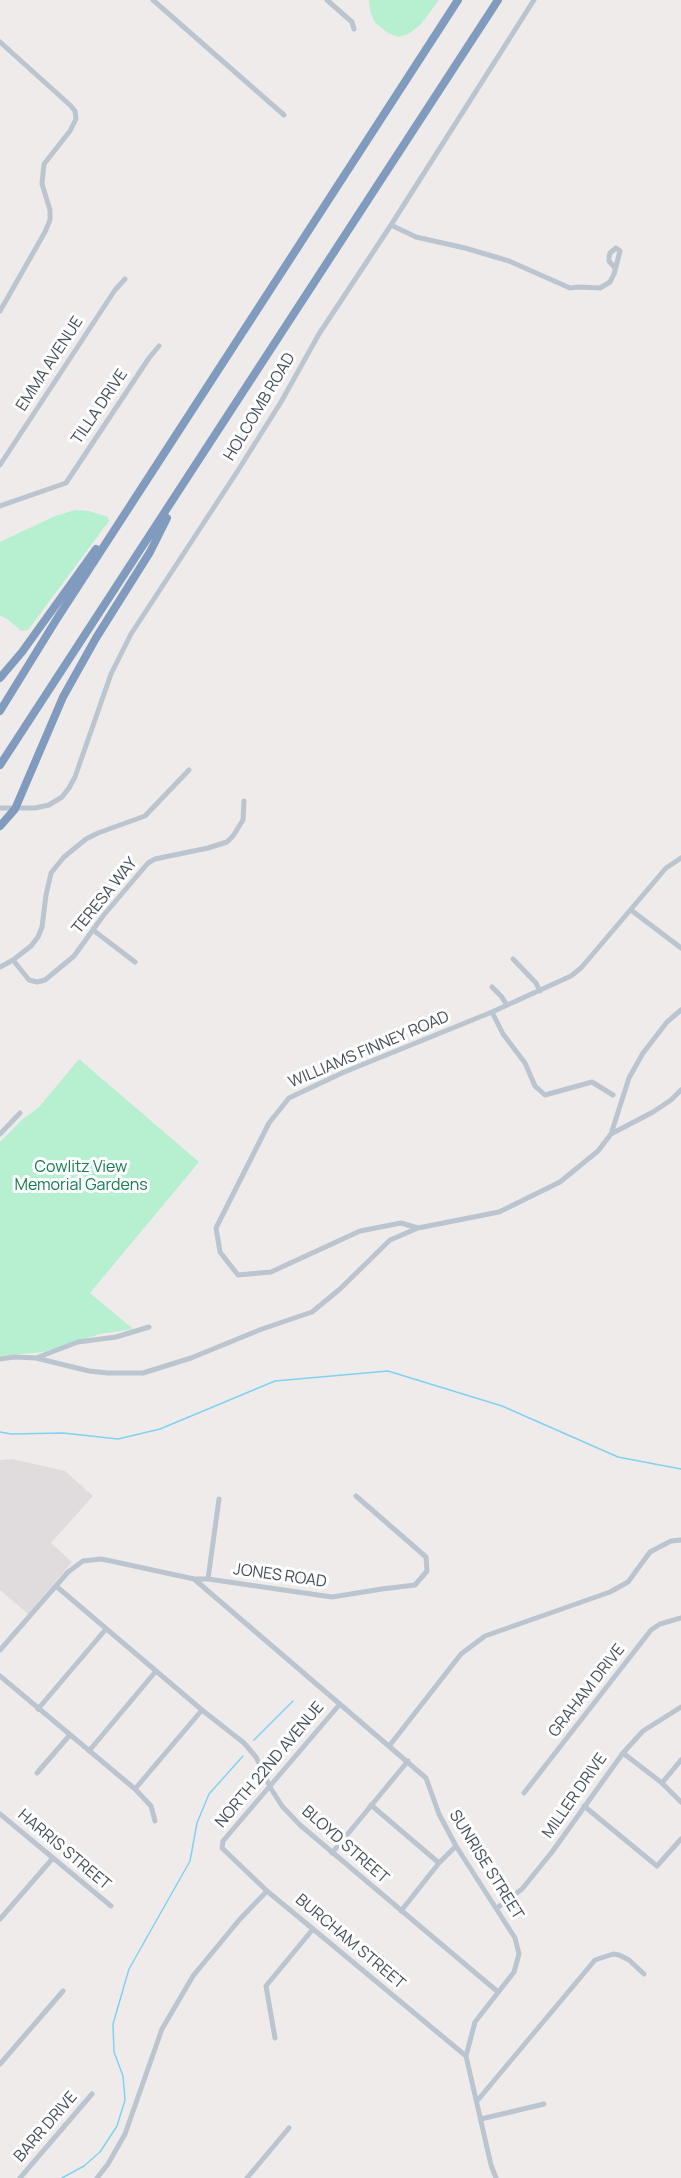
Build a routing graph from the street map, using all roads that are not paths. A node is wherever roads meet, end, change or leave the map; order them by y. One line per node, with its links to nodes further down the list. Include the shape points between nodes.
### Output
1 (153, 0): 8 (street)
2 (327, 0): 6 (street, via 352,22)
3 (458, 0): 16 (highway)
4 (498, 0): 15 (highway)
5 (534, 0): 9 (street, HOLCOMB ROAD)
6 (354, 29)
7 (0, 42): 12 (street, via 75,111 74,125 44,164 42,183 50,220)
8 (284, 115)
9 (392, 225): 10 (street, via 416,237 509,261 570,288 606,286); 24 (street, HOLCOMB ROAD, via 319,333 243,462 130,634 69,788 49,805)
10 (615, 268)
11 (125, 279): 14 (street, EMMA AVENUE)
12 (0, 311)
13 (159, 346): 17 (street, TILLA DRIVE, via 66,483)
14 (0, 465)
15 (184, 484): 20 (highway); 24 (highway, via 150,552 63,697)
16 (138, 493): 18 (highway); 19 (highway)
17 (0, 506)
18 (0, 678)
19 (0, 711)
20 (0, 765)
21 (189, 770): 31 (street, via 145,816 86,839 55,866 38,937)
22 (244, 801): 28 (street, TERESA WAY, via 243,820 227,842 148,863)
23 (0, 808): 24 (street, HOLCOMB ROAD)
24 (15, 809): 25 (highway)
25 (0, 826)
26 (681, 858): 27 (street, WILLIAMS FINNEY ROAD, via 666,868)
27 (631, 910): 29 (street); 35 (street, WILLIAMS FINNEY ROAD, via 581,968)
28 (93, 930): 31 (street, TERESA WAY, via 74,956 45,981 29,980); 32 (street)
29 (681, 948)
30 (513, 959): 35 (street)
31 (13, 960): 33 (street)
32 (135, 962)
33 (0, 967)
34 (492, 987): 36 (street)
35 (540, 991): 36 (street, WILLIAMS FINNEY ROAD)
36 (507, 1005): 38 (street, WILLIAMS FINNEY ROAD)
37 (681, 1010): 43 (street, via 667,1022 629,1078)
38 (492, 1012): 40 (street, via 535,1086 545,1095 592,1082); 44 (street, WILLIAMS FINNEY ROAD, via 289,1098 270,1123 216,1228 220,1252 238,1275 271,1272 360,1231 401,1223)
39 (681, 1090): 43 (street, via 653,1112)
40 (613, 1095)
41 (20, 1113): 42 (street)
42 (0, 1134)
43 (611, 1134): 44 (street, via 598,1151 560,1182 499,1212)
44 (418, 1228): 46 (street, via 390,1240 312,1312 191,1358 143,1373 126,1374 89,1371)
45 (149, 1327): 46 (street, via 78,1342)
46 (36, 1358): 47 (street)
47 (0, 1359)
48 (356, 1496): 52 (street, JONES ROAD, via 426,1557 427,1571 415,1586 332,1598)
49 (219, 1499): 52 (street)
50 (681, 1540): 64 (street, via 650,1552 628,1582 610,1592 485,1636 461,1654)
51 (194, 1579): 52 (street, JONES ROAD); 53 (street, SUNRISE STREET, via 91,1559 75,1566); 59 (street, SUNRISE STREET)
52 (208, 1579)
53 (56, 1586): 55 (street, BLOYD STREET); 56 (street)
54 (681, 1618): 73 (street, GRAHAM DRIVE, via 651,1630)
55 (106, 1629): 57 (street, BLOYD STREET); 61 (street)
56 (0, 1650)
57 (156, 1671): 62 (street, BLOYD STREET); 65 (street)
58 (0, 1676): 61 (street)
59 (340, 1704): 64 (street, SUNRISE STREET); 71 (street, NORTH 22ND AVENUE)
60 (681, 1707): 66 (street, MILLER DRIVE, via 643,1731)
61 (38, 1709): 63 (street)
62 (202, 1710): 71 (street, BLOYD STREET, via 250,1749); 72 (street)
63 (69, 1736): 65 (street); 69 (street)
64 (390, 1745): 68 (street, SUNRISE STREET)
65 (89, 1751): 72 (street)
66 (623, 1753): 70 (street); 76 (street, MILLER DRIVE)
67 (681, 1760): 70 (street)
68 (408, 1761): 75 (street); 81 (street, SUNRISE STREET, via 426,1778 439,1815)
69 (37, 1773)
70 (662, 1783): 74 (street)
71 (270, 1787): 80 (street, NORTH 22ND AVENUE); 82 (street, BLOYD STREET, via 290,1815)
72 (135, 1789): 78 (street, via 151,1806)
73 (524, 1793)
74 (681, 1802)
75 (371, 1805): 82 (street); 84 (street)
76 (584, 1806): 79 (street, via 657,1866); 87 (street, MILLER DRIVE, via 522,1888)
77 (0, 1814): 83 (street, HARRIS STREET)
78 (155, 1821)
79 (681, 1839)
80 (222, 1845): 85 (street, BURCHAM STREET)
81 (456, 1846): 84 (street); 87 (street, SUNRISE STREET)
82 (332, 1853): 88 (street, BLOYD STREET)
83 (53, 1858): 86 (street, HARRIS STREET); 89 (street)
84 (439, 1863): 88 (street)
85 (267, 1891): 90 (street, BURCHAM STREET); 103 (street, via 193,1976 162,2029 125,2134)
86 (111, 1906)
87 (497, 1908): 93 (street, SUNRISE STREET, via 515,1938 519,1954 514,1972)
88 (401, 1911): 93 (street, BLOYD STREET)
89 (0, 1919)
90 (312, 1929): 94 (street, via 266,1986); 95 (street, BURCHAM STREET)
91 (644, 1974): 98 (street, via 629,1960 613,1954 595,1960)
92 (63, 1991): 96 (street)
93 (498, 1992): 95 (street, SUNRISE STREET, via 475,2022)
94 (275, 2038)
95 (466, 2056): 98 (street, SUNRISE STREET)
96 (0, 2064)
97 (92, 2094): 102 (street, BARR DRIVE)
98 (477, 2101): 100 (street, SUNRISE STREET)
99 (544, 2104): 100 (street)
100 (481, 2119): 105 (street, SUNRISE STREET)
101 (289, 2128): 104 (street)
102 (20, 2178)
103 (97, 2178)
104 (247, 2178)
105 (496, 2178)

